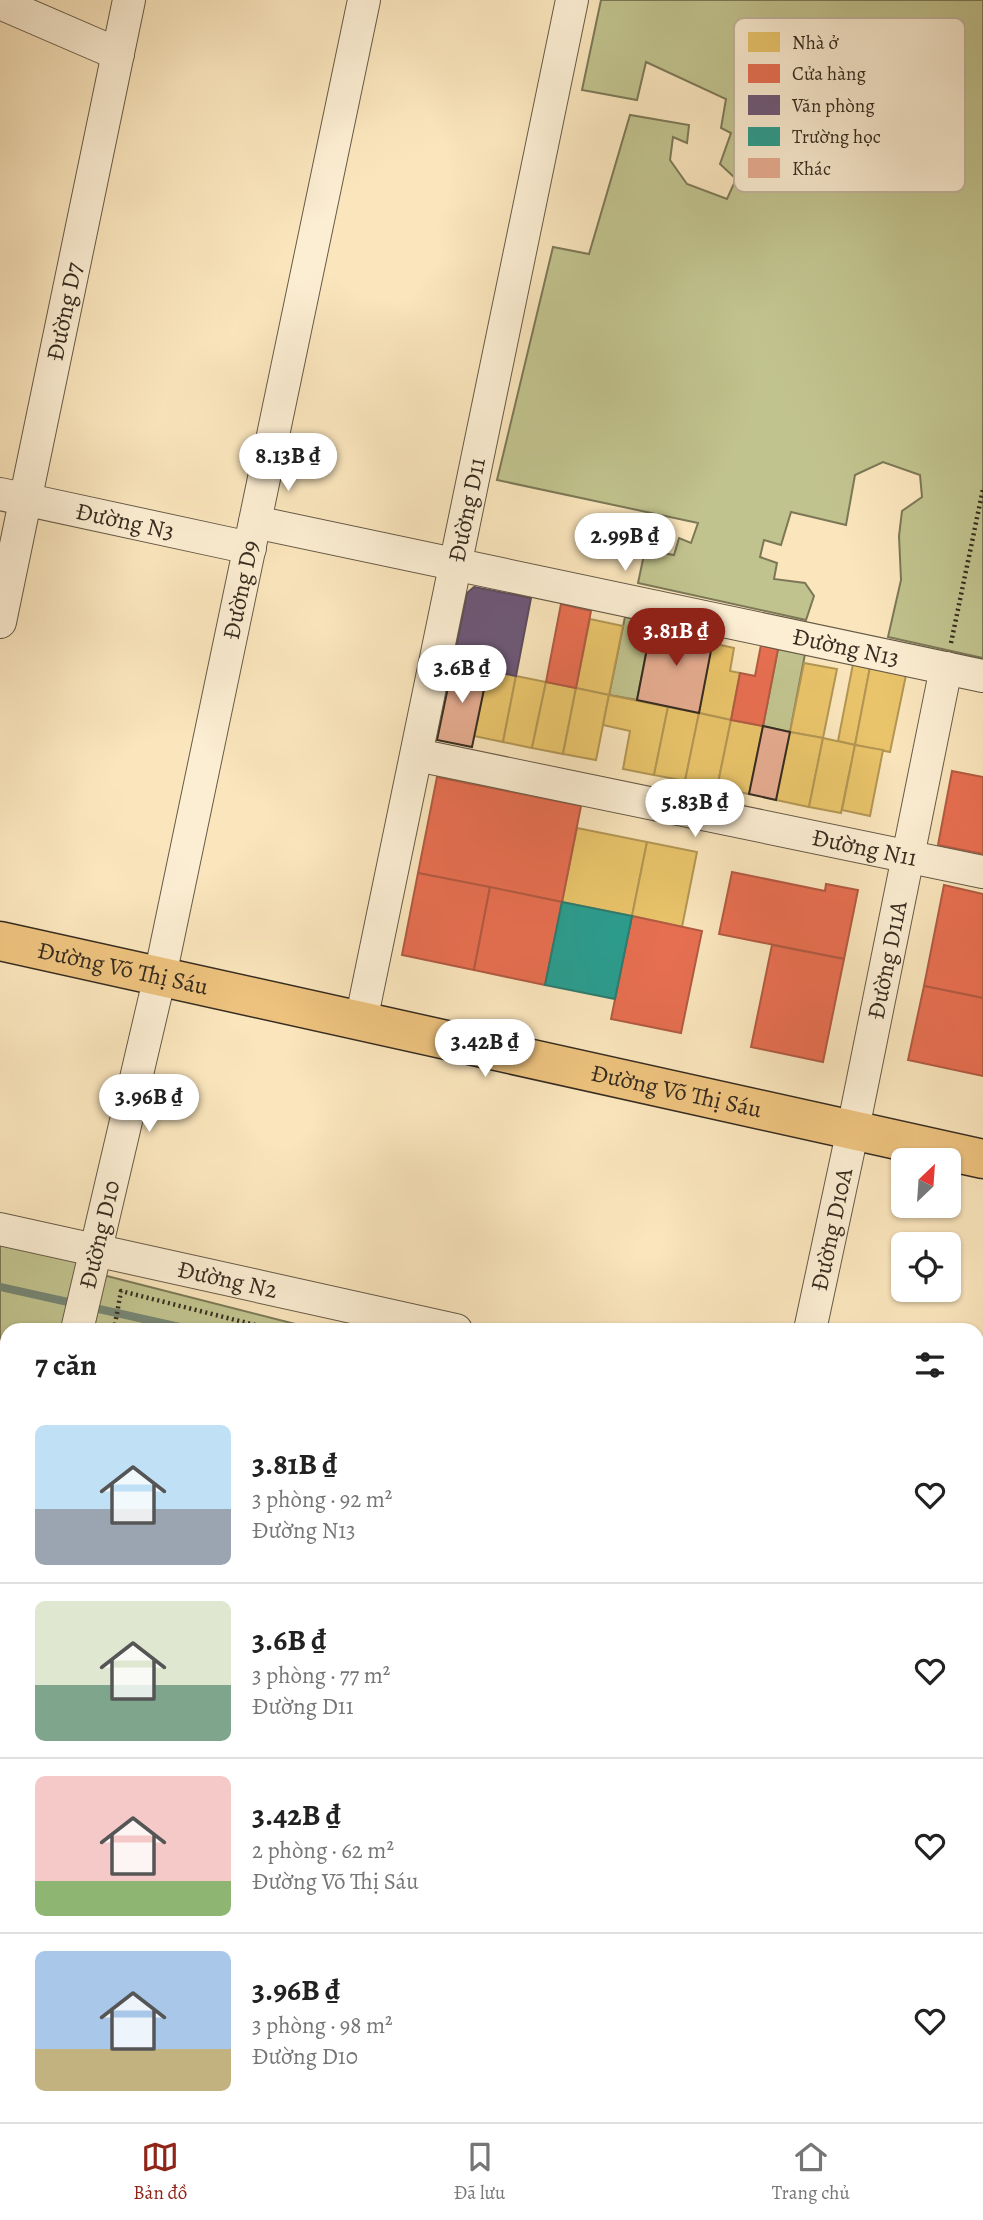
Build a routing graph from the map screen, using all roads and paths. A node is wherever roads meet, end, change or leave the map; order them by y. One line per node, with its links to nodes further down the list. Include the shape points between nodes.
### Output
1 (129, 0): 5 (street, Đường D7)
2 (364, 0): 8 (street, Đường D9)
3 (572, 0): 9 (street, Đường D11)
4 (0, 3): 5 (street)
5 (118, 54): 7 (street, Đường D7)
6 (983, 489): 11 (path)
7 (13, 497): 8 (street, Đường N3); 10 (street, Đường D7)
8 (253, 535): 9 (street, Đường N13); 17 (street, Đường D9)
9 (455, 564): 11 (street, Đường N13); 13 (street, Đường D11)
10 (0, 622)
11 (946, 668): 12 (street, Đường N13); 14 (street, Đường D11A)
12 (983, 676)
13 (417, 755): 14 (street, Đường N11); 18 (street, Đường D11)
14 (909, 855): 15 (street, Đường N11); 19 (street, Đường D11A)
15 (983, 872)
16 (0, 941): 17 (main road, Đường Võ Thị Sáu)
17 (160, 976): 18 (main road, Đường Võ Thị Sáu); 22 (street, Đường D10)
18 (361, 1021): 19 (main road, Đường Võ Thị Sáu)
19 (853, 1129): 20 (main road, Đường Võ Thị Sáu); 27 (street, Đường D10A)
20 (983, 1158)
21 (0, 1229): 22 (street, Đường N2)
22 (95, 1250): 23 (street, Đường D10); 26 (street, Đường N2)
23 (79, 1323)
24 (115, 1323): 25 (path, via 121,1292)
25 (247, 1323)
26 (424, 1323)
27 (811, 1323)

